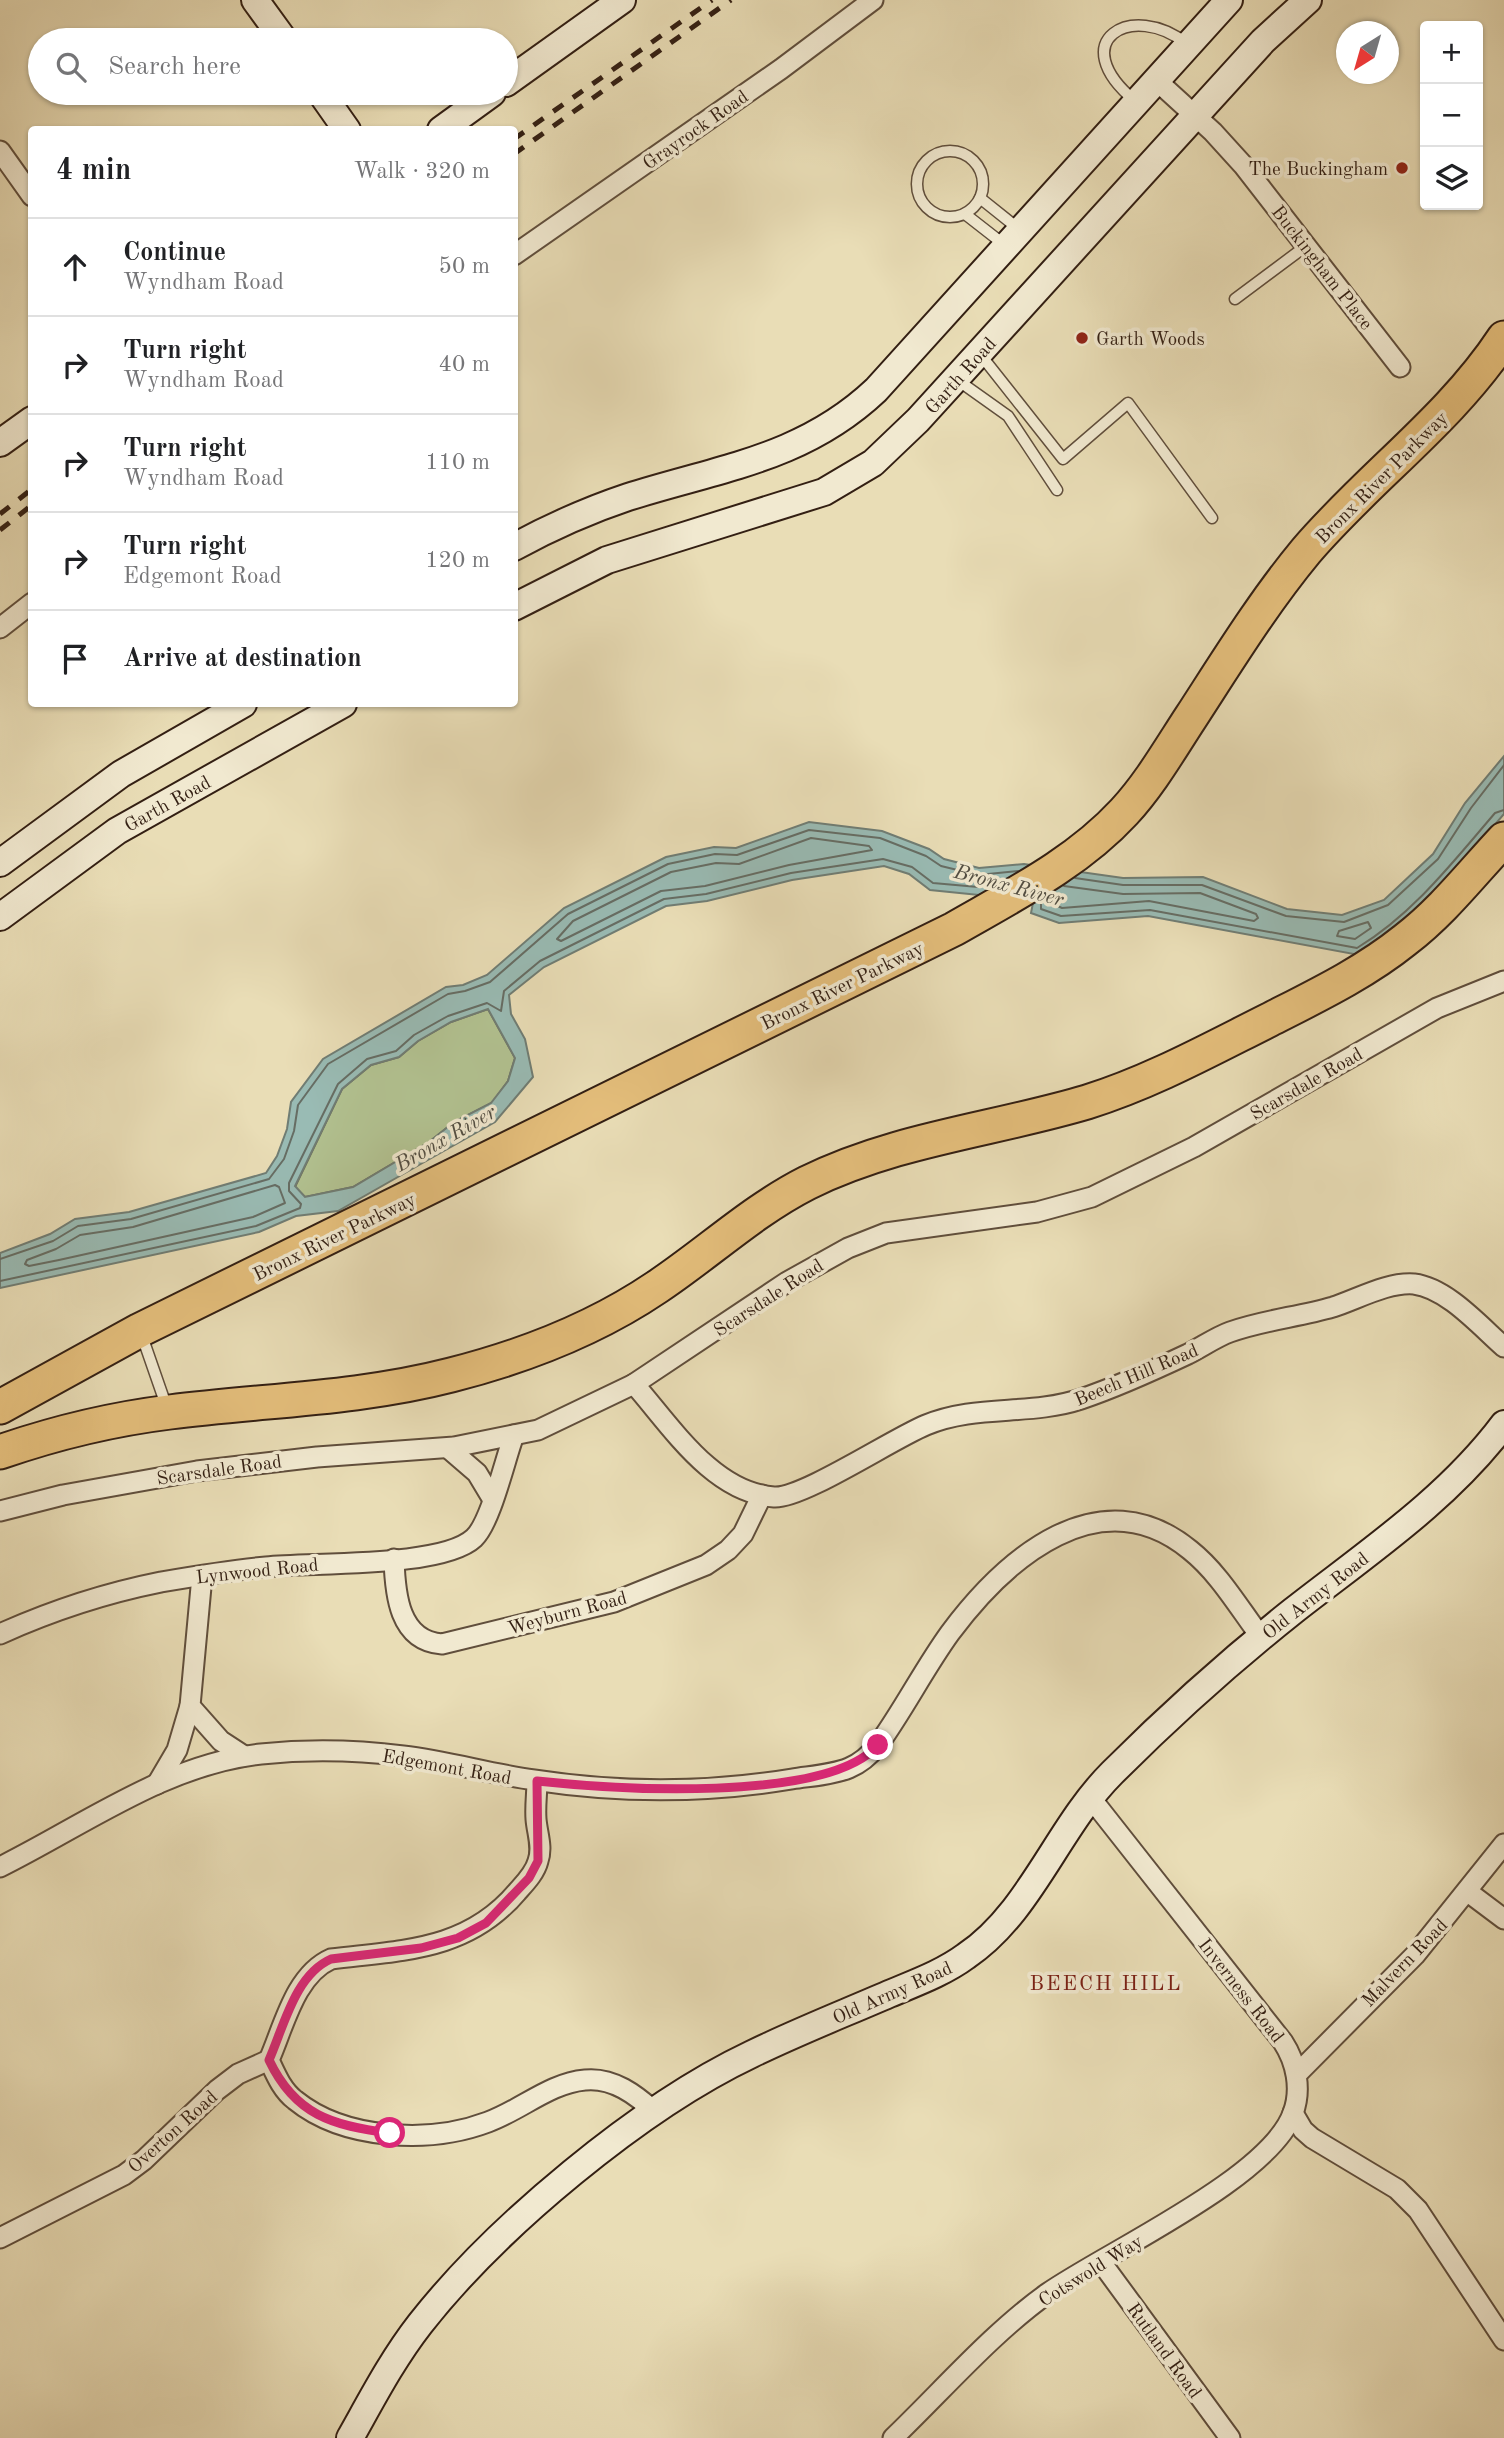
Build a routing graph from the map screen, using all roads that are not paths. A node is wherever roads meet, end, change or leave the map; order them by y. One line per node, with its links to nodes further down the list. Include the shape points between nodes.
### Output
1 (255, 0): 6 (street)
2 (620, 0): 8 (street)
3 (873, 0): 22 (street, Grayrock Road)
4 (1229, 0): 7 (street)
5 (1308, 0): 13 (street, Garth Road, via 1263,41)
6 (275, 28)
7 (1187, 44): 9 (street); 10 (lane, via 1171,29 1141,20 1111,32 1103,52 1104,64)
8 (518, 74)
9 (1156, 80): 10 (street); 13 (street, Buckingham Place)
10 (1136, 101): 20 (street)
11 (329, 105): 14 (street)
12 (475, 105): 15 (street)
13 (1196, 116): 21 (street, Buckingham Place); 25 (street, Garth Road)
14 (344, 126)
15 (446, 126)
16 (0, 151): 17 (street)
17 (28, 190)
18 (980, 198): 19 (lane); 19 (lane, via 982,173 964,153 946,150 922,165 916,186 925,206 945,217); 20 (lane)
19 (965, 214): 20 (lane)
20 (1014, 239): 32 (street, via 876,390 812,439 772,456 627,498)
21 (1306, 246): 23 (lane); 26 (street, Buckingham Place)
22 (518, 252)
23 (1235, 299)
24 (1504, 338): 44 (highway, Bronx River Parkway, via 1459,398 1305,553 1257,615 1125,811 1058,867 925,944)
25 (979, 353): 27 (street, Garth Road); 31 (lane, via 1063,459 1128,403)
26 (1400, 367)
27 (956, 379): 30 (lane, via 1008,416); 33 (street, Garth Road, via 887,450 839,485 781,508 607,560)
28 (28, 423): 29 (street)
29 (3, 435)
30 (1057, 490)
31 (1212, 518)
32 (518, 545)
33 (518, 601)
34 (28, 606): 35 (street)
35 (0, 628)
36 (238, 707): 38 (street, via 121,774)
37 (338, 707): 40 (street, Garth Road)
38 (71, 809): 40 (street); 41 (street)
39 (1504, 839): 48 (highway, via 1404,941 1309,999 1123,1089 1055,1111 909,1144 842,1167 744,1221 626,1306 557,1339 465,1371 393,1388)
40 (95, 846): 42 (street, Garth Road)
41 (0, 863)
42 (0, 918)
43 (1504, 981): 46 (street, Scarsdale Road, via 1437,1008 1194,1147 1092,1197 1037,1212 886,1233 848,1248 787,1282)
44 (140, 1330): 47 (highway, Bronx River Parkway); 48 (lane)
45 (1504, 1347): 53 (street, Beech Hill Road, via 1439,1294 1414,1284 1397,1285 1302,1317 1229,1332 1081,1399 949,1416 904,1434 797,1493)
46 (634, 1384): 50 (street, Scarsdale Road, via 566,1420); 53 (street, Beech Hill Road, via 717,1475)
47 (0, 1407)
48 (168, 1412): 52 (highway, via 89,1427)
49 (1504, 1424): 59 (street, Old Army Road, via 1446,1489)
50 (514, 1435): 51 (street, Scarsdale Road); 54 (street, Lynwood Road)
51 (448, 1448): 54 (street, via 477,1473); 55 (street, Scarsdale Road, via 236,1465 129,1482)
52 (0, 1452)
53 (762, 1496): 56 (street, Weyburn Road, via 743,1534 705,1565 614,1602 442,1644 419,1638 407,1625 394,1586)
54 (492, 1498): 56 (street, Lynwood Road, via 485,1522 466,1544 436,1555)
55 (0, 1511)
56 (394, 1559): 57 (street, Lynwood Road)
57 (202, 1576): 58 (street, Lynwood Road, via 72,1605); 60 (street)
58 (0, 1634)
59 (1261, 1637): 62 (street, Edgemont Road, via 1190,1550 1145,1525 1096,1521 1051,1538 991,1587 950,1633 878,1745 850,1768 750,1785 674,1790); 64 (street, Old Army Road, via 1144,1741)
60 (190, 1706): 61 (street, via 221,1741); 63 (street, via 177,1750)
61 (244, 1756): 62 (street, Edgemont Road, via 299,1751 407,1756); 63 (street, Edgemont Road)
62 (537, 1781): 69 (street, via 538,1861 508,1903 486,1923 458,1938 321,1963 303,1981)
63 (157, 1784): 66 (street, Edgemont Road)
64 (1090, 1797): 70 (street, Inverness Road, via 1275,2030); 71 (street, Old Army Road, via 1018,1901 974,1951 932,1976 749,2055)
65 (1504, 1844): 67 (street, Malvern Road)
66 (0, 1867)
67 (1468, 1892): 68 (street); 70 (street, Malvern Road, via 1415,1955)
68 (1504, 1919)
69 (269, 2060): 71 (street, via 285,2091 305,2107 337,2123 390,2133 429,2134 478,2126 563,2085 586,2080 617,2085); 73 (street, Overton Road, via 217,2090 124,2175)
70 (1297, 2074): 72 (street, Inverness Road)
71 (656, 2112): 77 (street, Old Army Road, via 554,2191 458,2280 401,2351)
72 (1293, 2113): 74 (street, Cotswold Way, via 1273,2143 1230,2180); 75 (street, via 1318,2143 1397,2189 1418,2210)
73 (0, 2238)
74 (1101, 2262): 76 (street, Cotswold Way, via 1017,2318); 78 (street, Rutland Road)
75 (1504, 2340)
76 (901, 2435)
77 (350, 2438)
78 (1230, 2438)

